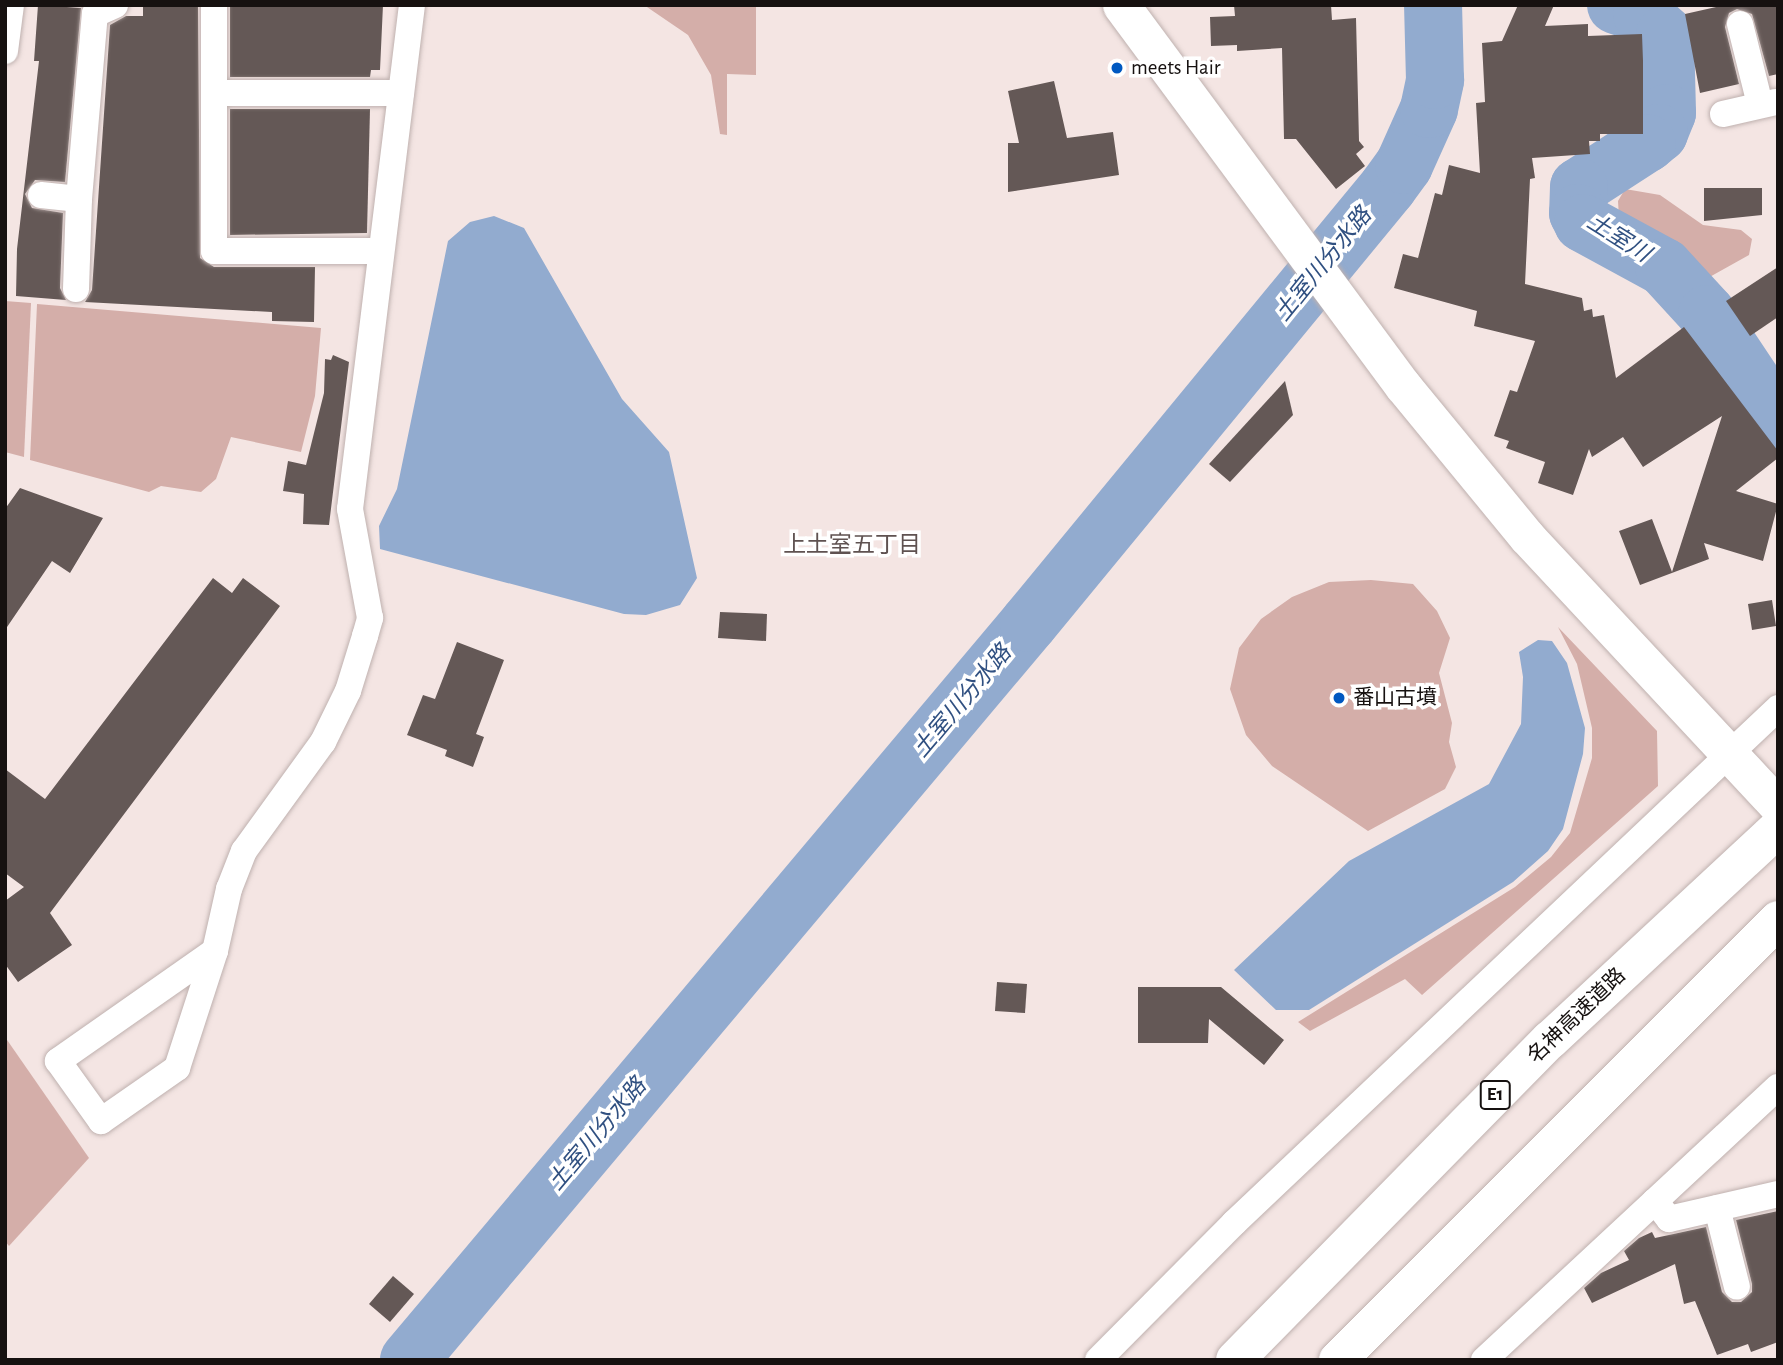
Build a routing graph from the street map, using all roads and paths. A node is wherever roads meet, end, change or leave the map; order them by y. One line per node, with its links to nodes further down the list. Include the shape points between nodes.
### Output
1 (11, 5): 7 (street)
2 (115, 5): 13 (street, via 95,15)
3 (214, 5): 8 (street)
4 (412, 5): 9 (street)
5 (1121, 5): 17 (street, via 1403,386 1527,537)
6 (1740, 24): 10 (street)
7 (5, 51)
8 (214, 93): 9 (street); 14 (street, via 214,251)
9 (401, 93): 14 (street)
10 (1769, 103): 11 (street)
11 (1723, 114)
12 (41, 195): 13 (street)
13 (79, 199): 15 (street)
14 (381, 251): 20 (street, via 350,509 368,627 348,691 323,742 244,850 223,909)
15 (76, 289)
16 (1778, 708): 17 (street)
17 (1729, 755): 18 (street); 26 (street, via 1242,1215)
18 (1773, 825): 27 (highway, 名神高速道路 / E1, via 1550,1040)
19 (1778, 920): 28 (highway)
20 (215, 951): 20 (street, via 177,1068 101,1121 58,1061)
21 (1778, 1087): 23 (street)
22 (1778, 1194): 24 (street)
23 (1655, 1201): 24 (street, via 1669,1219); 29 (street)
24 (1717, 1208): 25 (street)
25 (1737, 1287)
26 (1098, 1360)
27 (1235, 1360)
28 (1338, 1360)
29 (1484, 1360)

